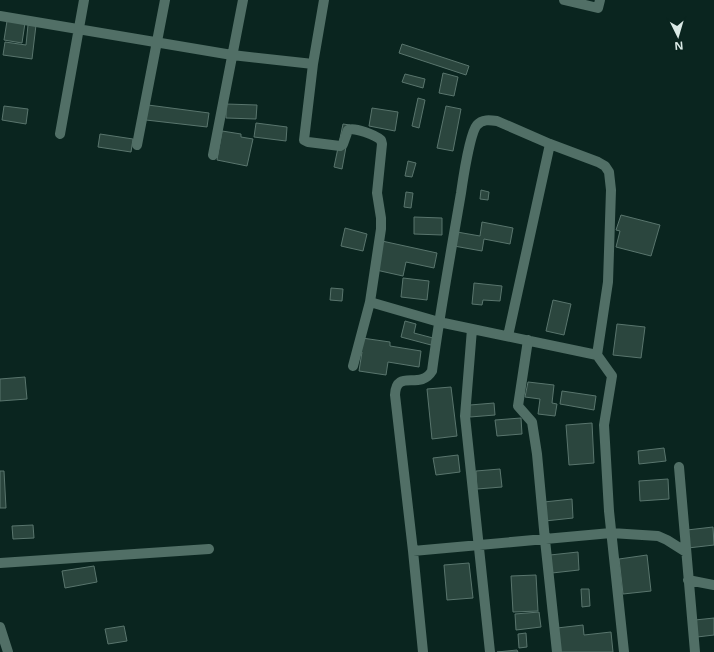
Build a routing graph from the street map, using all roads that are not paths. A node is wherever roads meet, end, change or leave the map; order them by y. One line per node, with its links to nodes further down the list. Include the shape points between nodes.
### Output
1 (84, 0): 8 (street)
2 (165, 0): 9 (street)
3 (242, 0): 10 (street)
4 (324, 0): 11 (street)
5 (564, 0): 6 (street, via 598,8)
6 (600, 0)
7 (0, 16): 8 (street)
8 (79, 29): 9 (street); 12 (street)
9 (156, 42): 10 (street); 14 (street)
10 (232, 55): 11 (street); 15 (street)
11 (312, 64): 16 (street, via 304,140 340,146 345,142 348,130 353,128 375,136 382,144 377,192 381,229)
12 (60, 134)
13 (550, 144): 17 (street, via 497,121 482,121 474,130); 19 (street); 21 (street, via 598,162 609,172 611,190 608,282)
14 (137, 145)
15 (213, 156)
16 (370, 302): 17 (street); 22 (street)
17 (439, 322): 18 (street); 28 (street, via 432,370 428,376 422,380 398,382 395,387)
18 (472, 329): 19 (street); 26 (street, via 465,416)
19 (508, 336): 20 (street)
20 (528, 340): 21 (street); 25 (street, via 518,406 532,422)
21 (597, 355): 24 (street, via 612,376 604,425)
22 (353, 366)
23 (679, 467): 29 (street)
24 (611, 534): 25 (street); 29 (street, via 658,536); 38 (street)
25 (545, 540): 26 (street); 37 (street)
26 (479, 545): 28 (street); 36 (street)
27 (209, 549): 30 (street)
28 (413, 551): 35 (street)
29 (686, 552): 31 (street)
30 (0, 563)
31 (688, 580): 32 (street); 39 (street)
32 (714, 586)
33 (0, 627): 34 (street)
34 (8, 652)
35 (423, 652)
36 (490, 652)
37 (557, 652)
38 (624, 652)
39 (695, 652)

